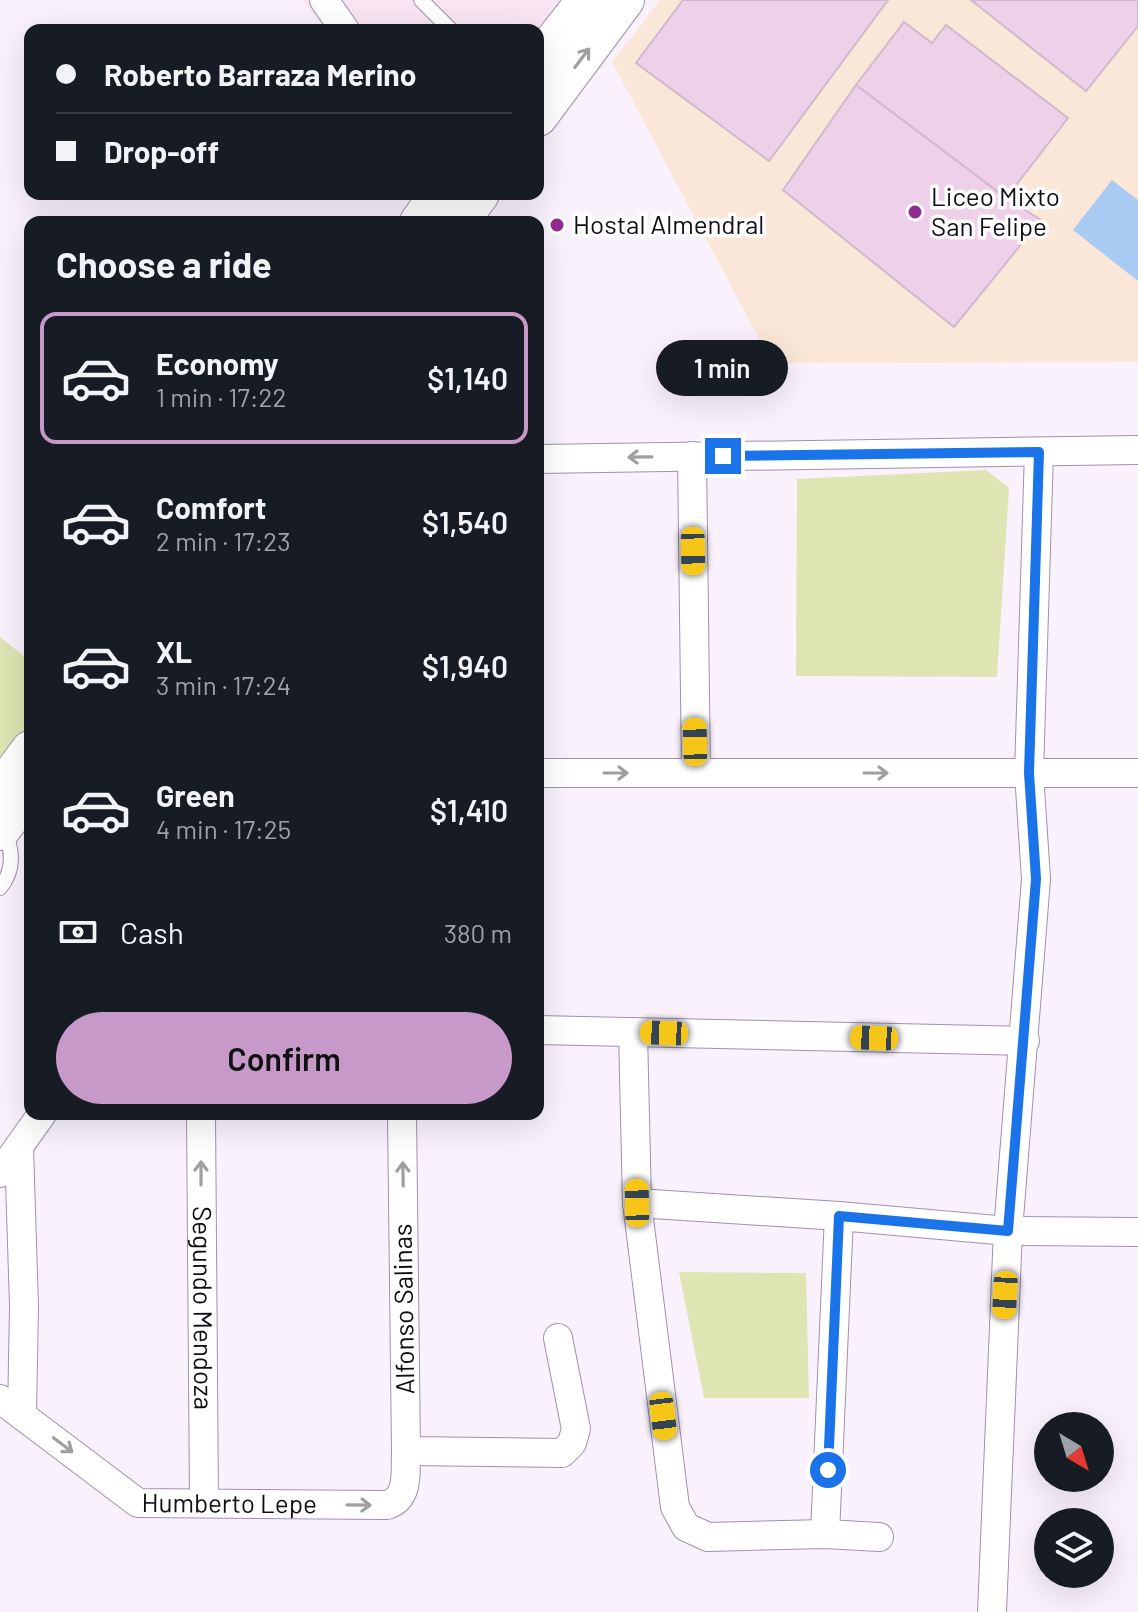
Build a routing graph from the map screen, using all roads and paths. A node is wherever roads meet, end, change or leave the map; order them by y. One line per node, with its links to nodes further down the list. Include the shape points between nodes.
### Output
1 (324, 0): 5 (street)
2 (421, 0): 6 (lane)
3 (586, 0): 7 (main road)
4 (625, 0): 8 (main road, one-way to 4)
5 (341, 24)
6 (445, 24)
7 (544, 53)
8 (544, 109)
9 (1138, 450): 10 (street)
10 (1039, 452): 11 (street); 16 (street)
11 (692, 456): 12 (street, one-way to 12); 15 (street)
12 (544, 459)
13 (24, 764): 19 (main road)
14 (544, 773): 15 (street, one-way to 15)
15 (696, 773): 16 (street, one-way to 16)
16 (1029, 773): 17 (street); 23 (street, via 1036,879)
17 (1138, 773)
18 (24, 798): 19 (main road)
19 (1, 819): 20 (lane, via 12,862)
20 (0, 888)
21 (544, 1030): 22 (street)
22 (633, 1032): 23 (street); 29 (street)
23 (1025, 1041): 31 (street)
24 (38, 1120): 27 (street)
25 (201, 1120): 37 (street, Segundo Mendoza, one-way to 25)
26 (402, 1120): 35 (street, Alfonso Salinas, one-way to 26)
27 (19, 1147): 28 (street); 34 (street, via 24,1306)
28 (0, 1173)
29 (637, 1203): 30 (street); 38 (street, via 675,1507 686,1527 708,1537)
30 (839, 1216): 31 (street); 38 (street)
31 (1008, 1231): 32 (street); 40 (street)
32 (1138, 1232)
33 (558, 1338): 35 (street, via 576,1429 562,1453)
34 (11, 1407): 37 (street, Humberto Lepe, one-way to 37, via 138,1503)
35 (406, 1451): 36 (street, Alfonso Salinas, via 404,1490)
36 (396, 1501): 37 (street, Humberto Lepe, one-way to 36)
37 (204, 1503)
38 (825, 1534): 39 (street)
39 (879, 1537)
40 (992, 1612)

